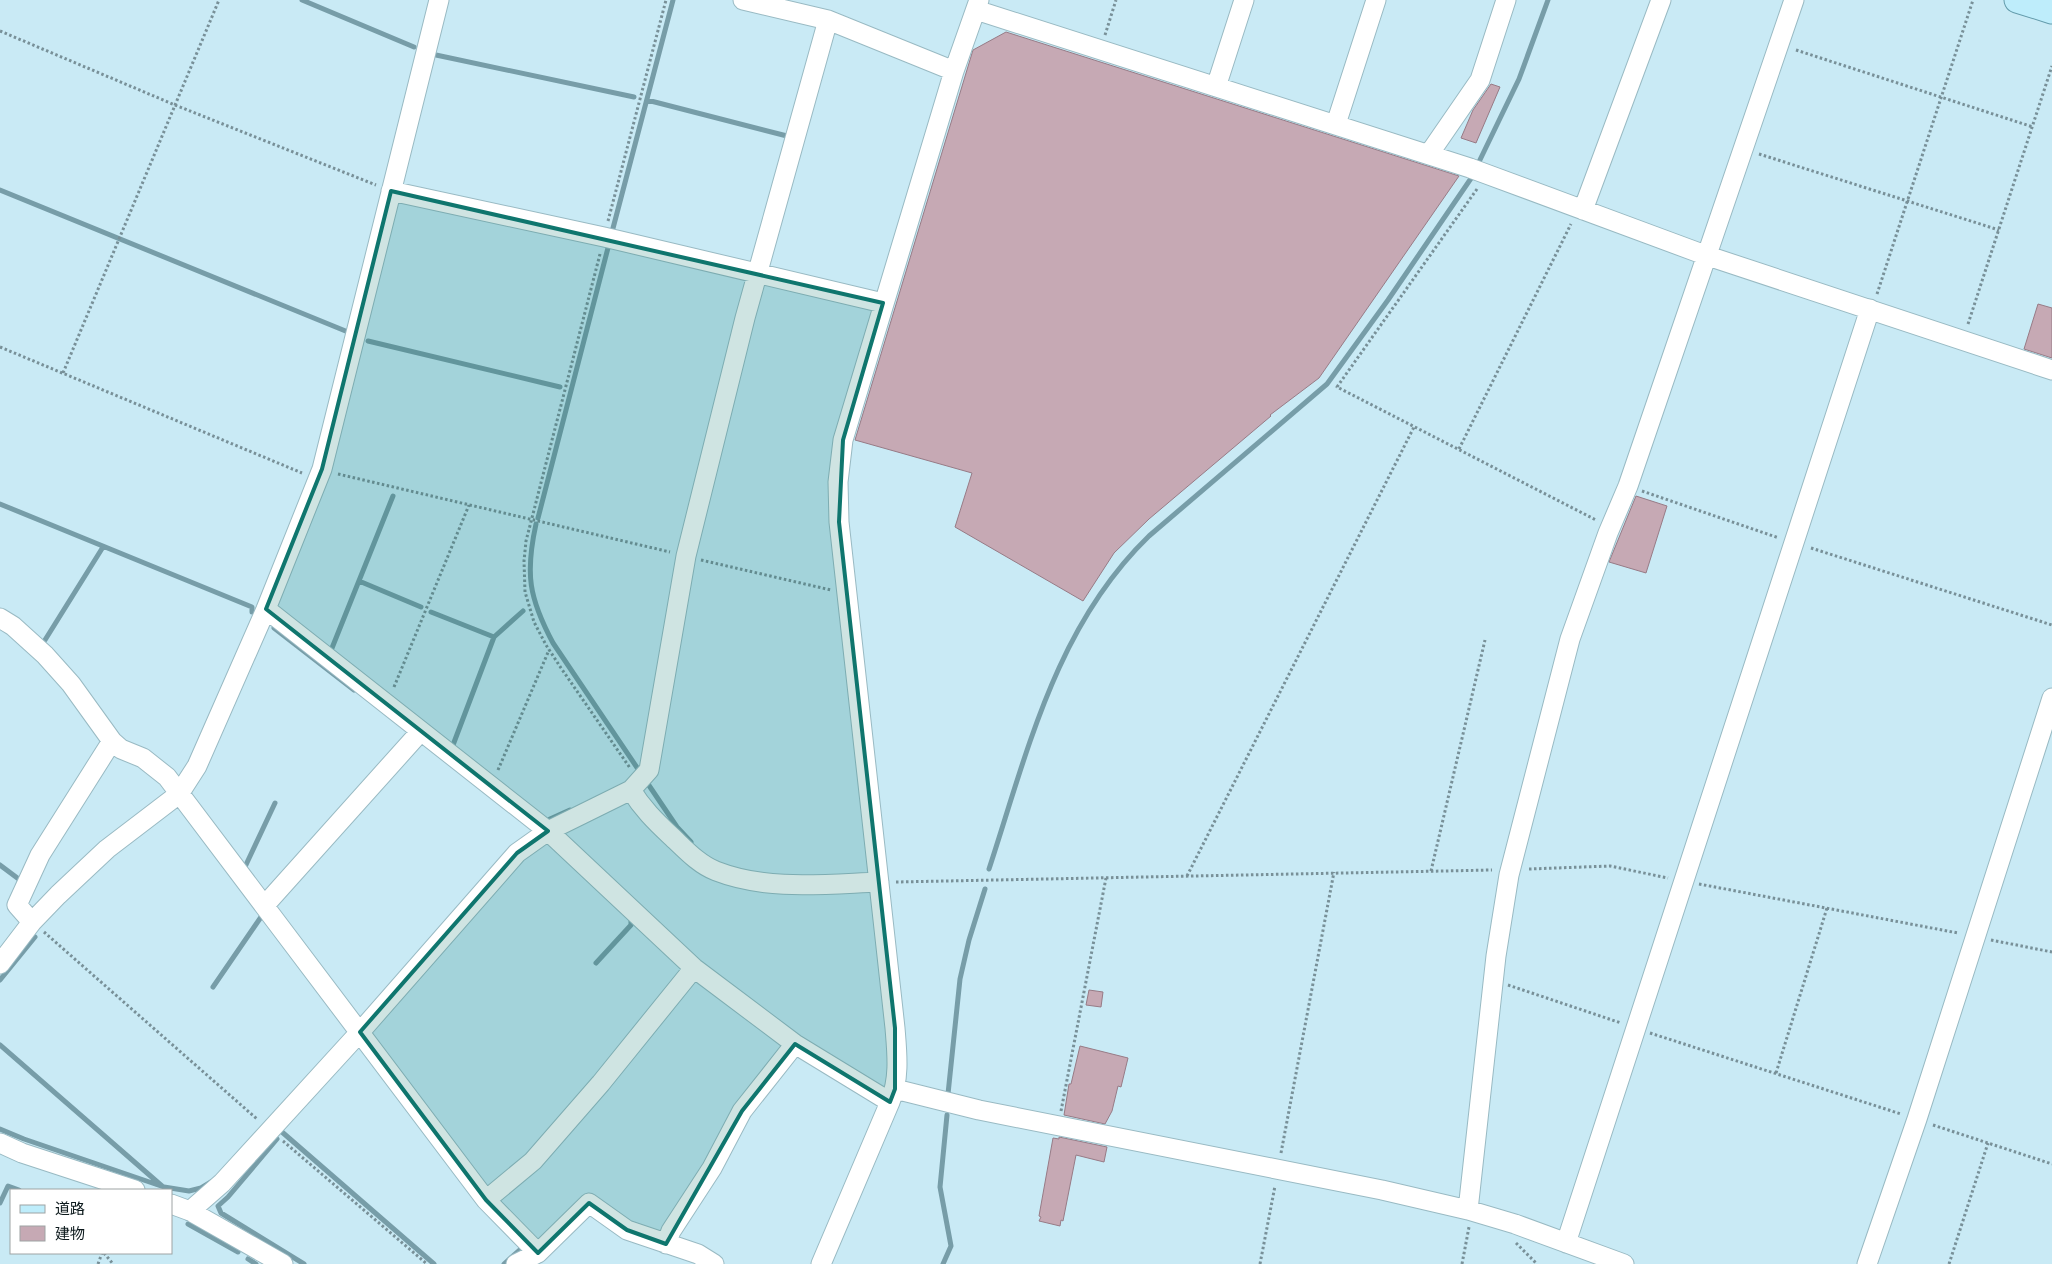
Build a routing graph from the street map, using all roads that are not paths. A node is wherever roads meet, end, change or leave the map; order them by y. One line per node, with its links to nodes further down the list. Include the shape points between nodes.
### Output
1 (439, 0): 17 (street)
2 (743, 0): 9 (street)
3 (1244, 0): 14 (street)
4 (1376, 0): 15 (street)
5 (1506, 0): 16 (street, via 1480,80)
6 (1661, 0): 18 (street)
7 (1794, 0): 19 (street)
8 (2017, 0): 11 (main road)
9 (764, 2): 12 (street)
10 (978, 5): 13 (street); 14 (street)
11 (2052, 11)
12 (828, 20): 13 (street); 20 (street)
13 (954, 71): 21 (street)
14 (1216, 88): 15 (street)
15 (1336, 124): 16 (street)
16 (1429, 154): 18 (street)
17 (391, 191): 20 (street); 24 (street, via 320,474)
18 (1581, 209): 19 (street)
19 (1705, 255): 22 (street); 45 (street, via 1628,486 1570,639 1511,870 1493,980)
20 (757, 274): 21 (street); 29 (street, via 686,556 649,770)
21 (882, 303): 32 (street, via 843,440 838,482 838,522)
22 (1871, 309): 23 (street); 46 (street)
23 (2052, 370)
24 (266, 609): 27 (street); 30 (street, via 197,766)
25 (0, 618): 28 (street, via 45,655 71,684)
26 (2052, 698): 54 (street)
27 (421, 731): 31 (street); 33 (street)
28 (112, 741): 30 (street, via 143,758 167,777); 34 (street, via 40,856 16,904)
29 (635, 785): 31 (street); 32 (street, via 644,810 695,858 715,871 782,885)
30 (179, 794): 33 (street); 34 (street, via 107,849)
31 (548, 831): 36 (street); 37 (street, via 517,853)
32 (879, 882): 39 (street, via 896,1028 898,1066)
33 (264, 905): 37 (street)
34 (32, 922): 35 (street)
35 (0, 964)
36 (694, 968): 38 (street); 42 (street, via 533,1162)
37 (360, 1032): 42 (street); 44 (street, via 222,1183)
38 (795, 1044): 39 (street); 47 (street, via 742,1110 712,1168)
39 (893, 1095): 45 (street, via 1278,1169); 52 (street)
40 (0, 1143): 41 (street)
41 (132, 1189)
42 (486, 1200): 48 (street)
43 (172, 1204): 44 (street)
44 (190, 1211): 49 (street)
45 (1470, 1211): 46 (street)
46 (1566, 1243): 53 (street)
47 (666, 1244): 48 (street, via 626,1230 589,1203); 51 (street, via 698,1254)
48 (538, 1253): 50 (street)
49 (283, 1264)
50 (516, 1264)
51 (714, 1264)
52 (821, 1264)
53 (1624, 1264)
54 (1867, 1264)

